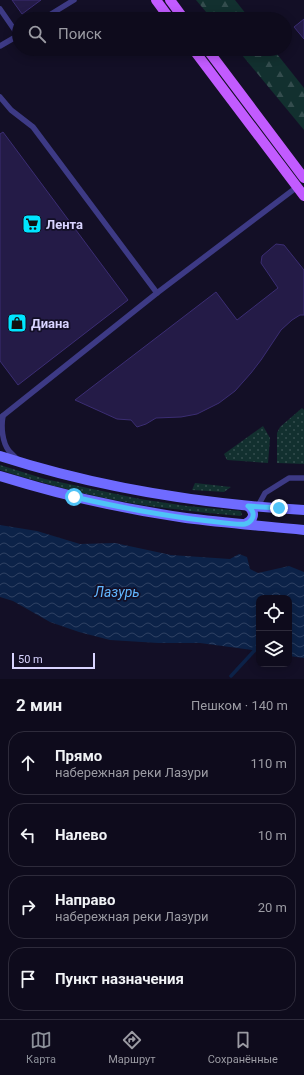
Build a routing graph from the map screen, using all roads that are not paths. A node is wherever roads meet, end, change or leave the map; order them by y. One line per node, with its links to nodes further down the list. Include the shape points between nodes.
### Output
1 (74, 0): 4 (lane)
2 (156, 0): 7 (main road)
3 (170, 0): 8 (main road)
4 (66, 2): 6 (lane)
5 (0, 9): 9 (lane)
6 (52, 12)
7 (165, 12)
8 (179, 12)
9 (12, 26)
10 (12, 39): 11 (lane)
11 (0, 46)
12 (198, 56): 16 (main road)
13 (212, 56): 15 (main road)
14 (0, 97): 18 (lane, via 11,110 33,127)
15 (304, 178)
16 (297, 187): 17 (main road); 18 (lane)
17 (304, 196)
18 (157, 292): 19 (lane)
19 (2, 417): 21 (lane, via 6,444)
20 (0, 456): 21 (main road)
21 (20, 462): 24 (main road, via 124,488)
22 (0, 476): 28 (main road, via 130,509)
23 (304, 478): 25 (lane, via 289,478 265,493)
24 (248, 506): 25 (main road); 28 (main road, via 253,516)
25 (258, 506): 26 (main road)
26 (279, 508): 27 (main road); 29 (main road, via 272,518)
27 (304, 510)
28 (245, 524): 29 (main road)
29 (278, 527): 30 (main road)
30 (304, 530)

